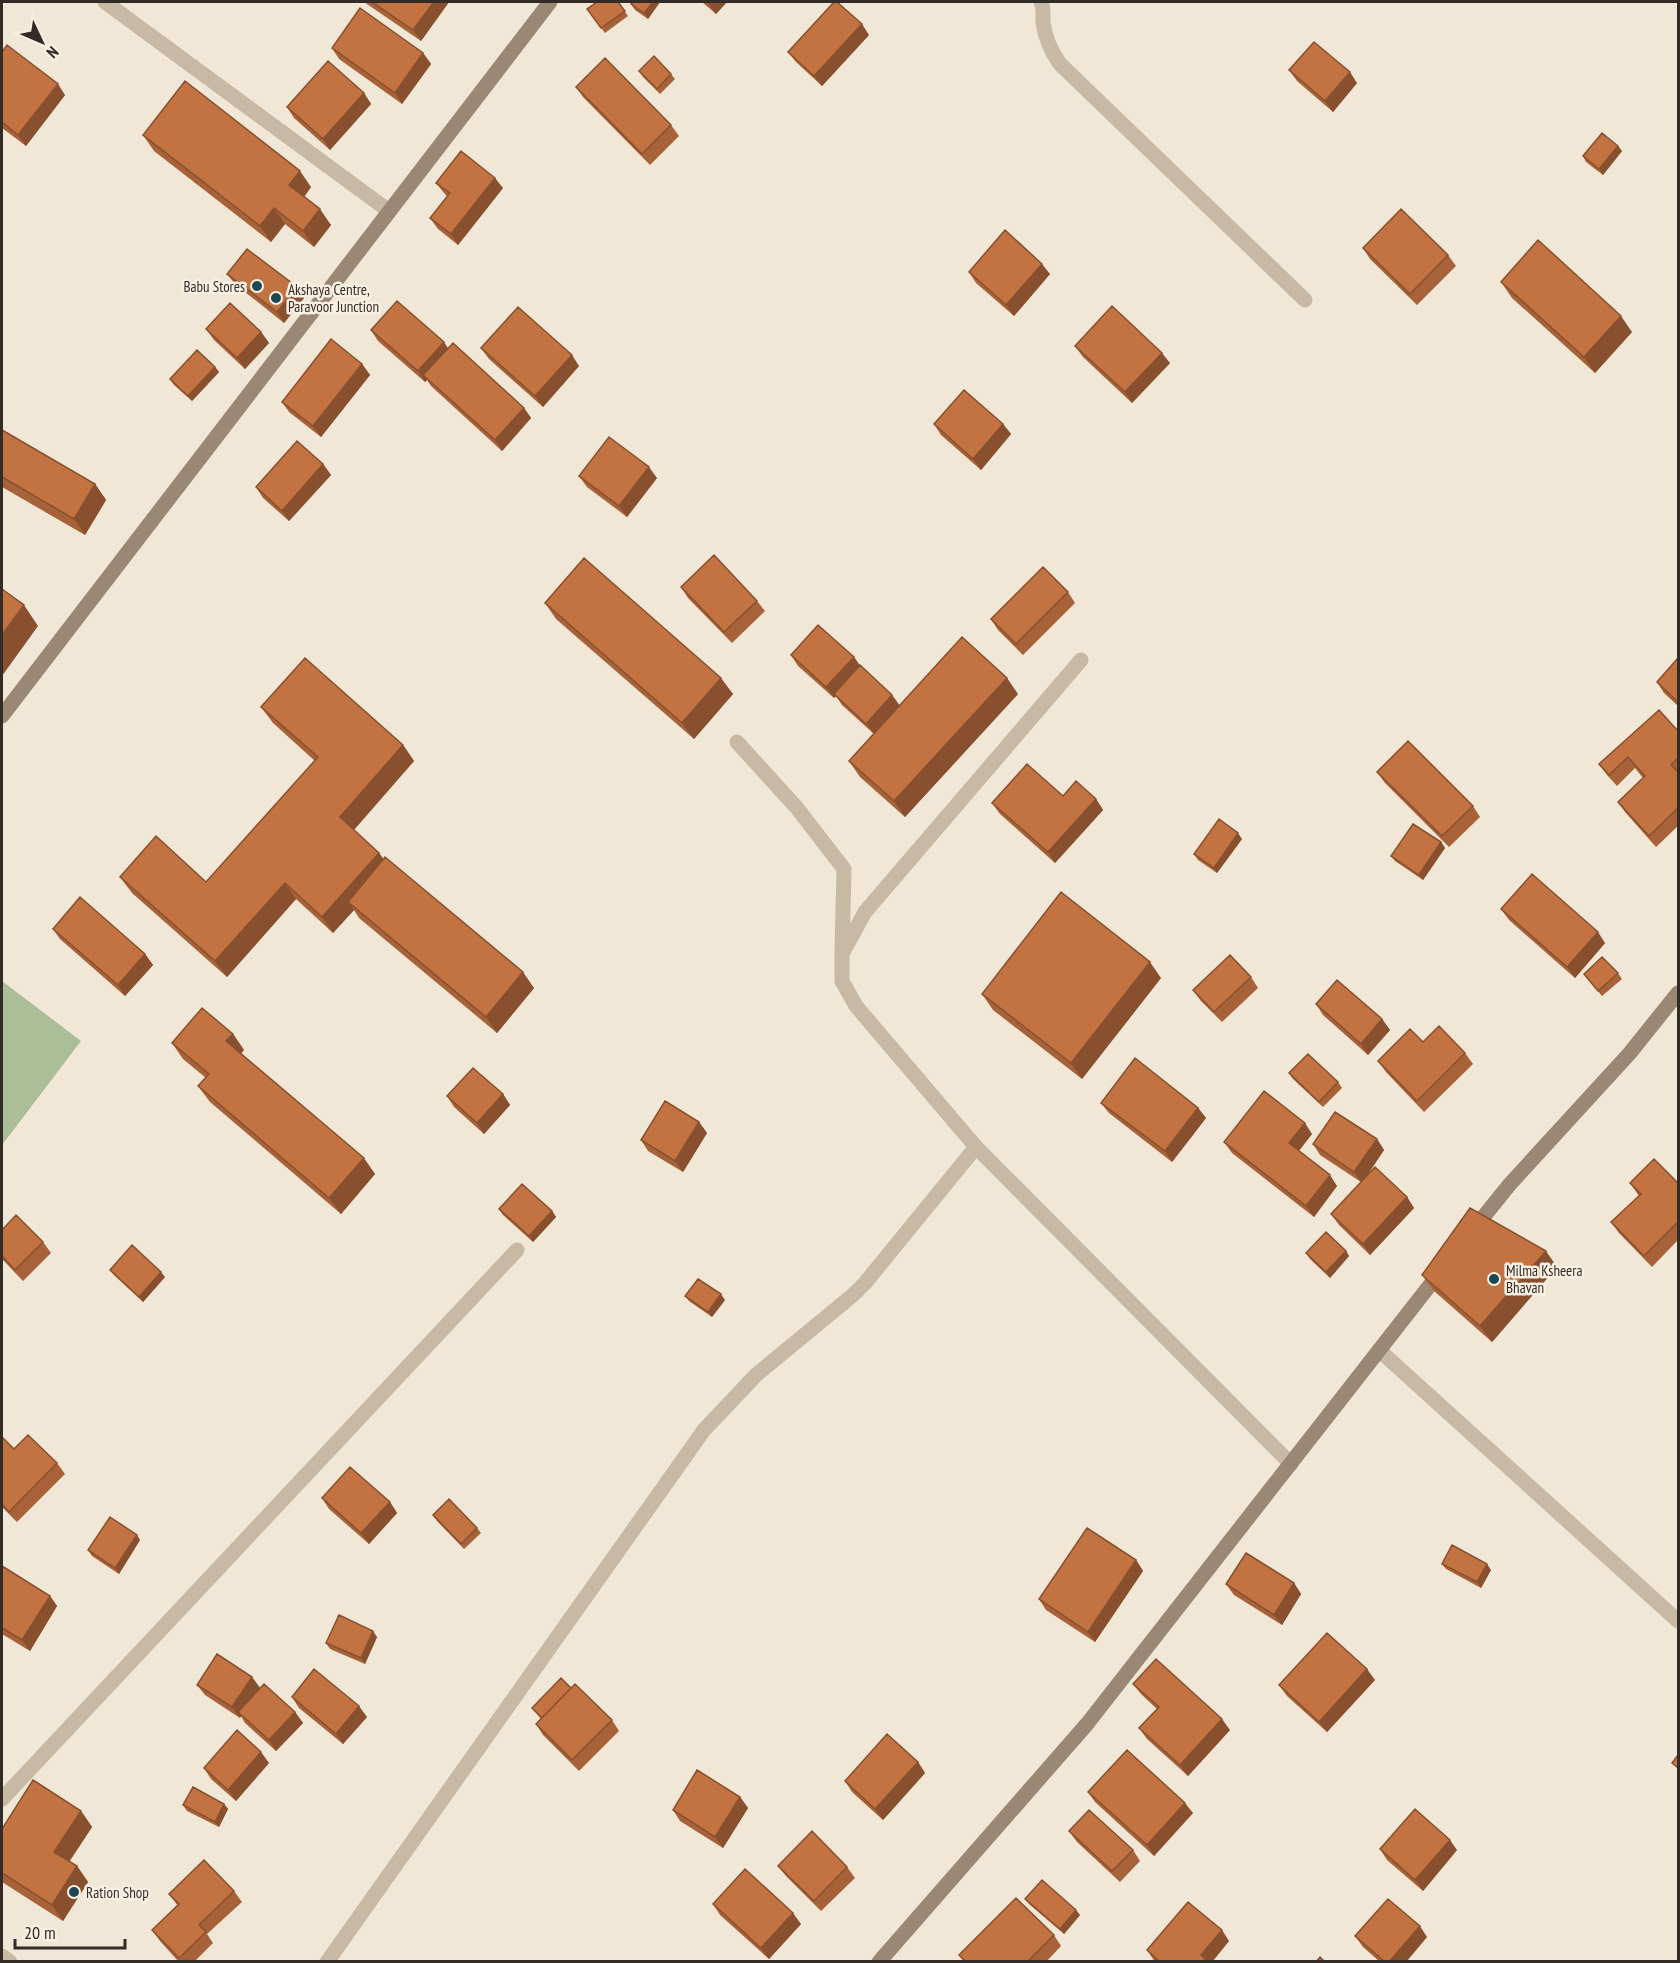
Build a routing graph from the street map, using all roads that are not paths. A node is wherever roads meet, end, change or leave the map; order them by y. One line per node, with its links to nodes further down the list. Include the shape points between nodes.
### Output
1 (105, 2): 4 (street)
2 (550, 2): 4 (street)
3 (1041, 2): 5 (street, via 1046,41 1060,64)
4 (389, 211): 7 (street)
5 (1305, 300)
6 (1081, 660): 9 (street, via 865,912)
7 (2, 716)
8 (737, 742): 9 (street, via 797,808 844,869)
9 (842, 954): 11 (street, via 842,981 856,1006)
10 (1678, 993): 12 (street)
11 (976, 1147): 16 (street); 21 (street, via 859,1289 756,1375 704,1430)
12 (1466, 1239)
13 (517, 1250): 18 (street)
14 (1452, 1258): 15 (street)
15 (1379, 1350): 16 (street); 17 (street)
16 (1291, 1464): 22 (street, via 1087,1724)
17 (1678, 1621)
18 (2, 1799)
19 (2, 1956): 20 (street)
20 (10, 1962)
21 (327, 1962)
22 (879, 1962)

